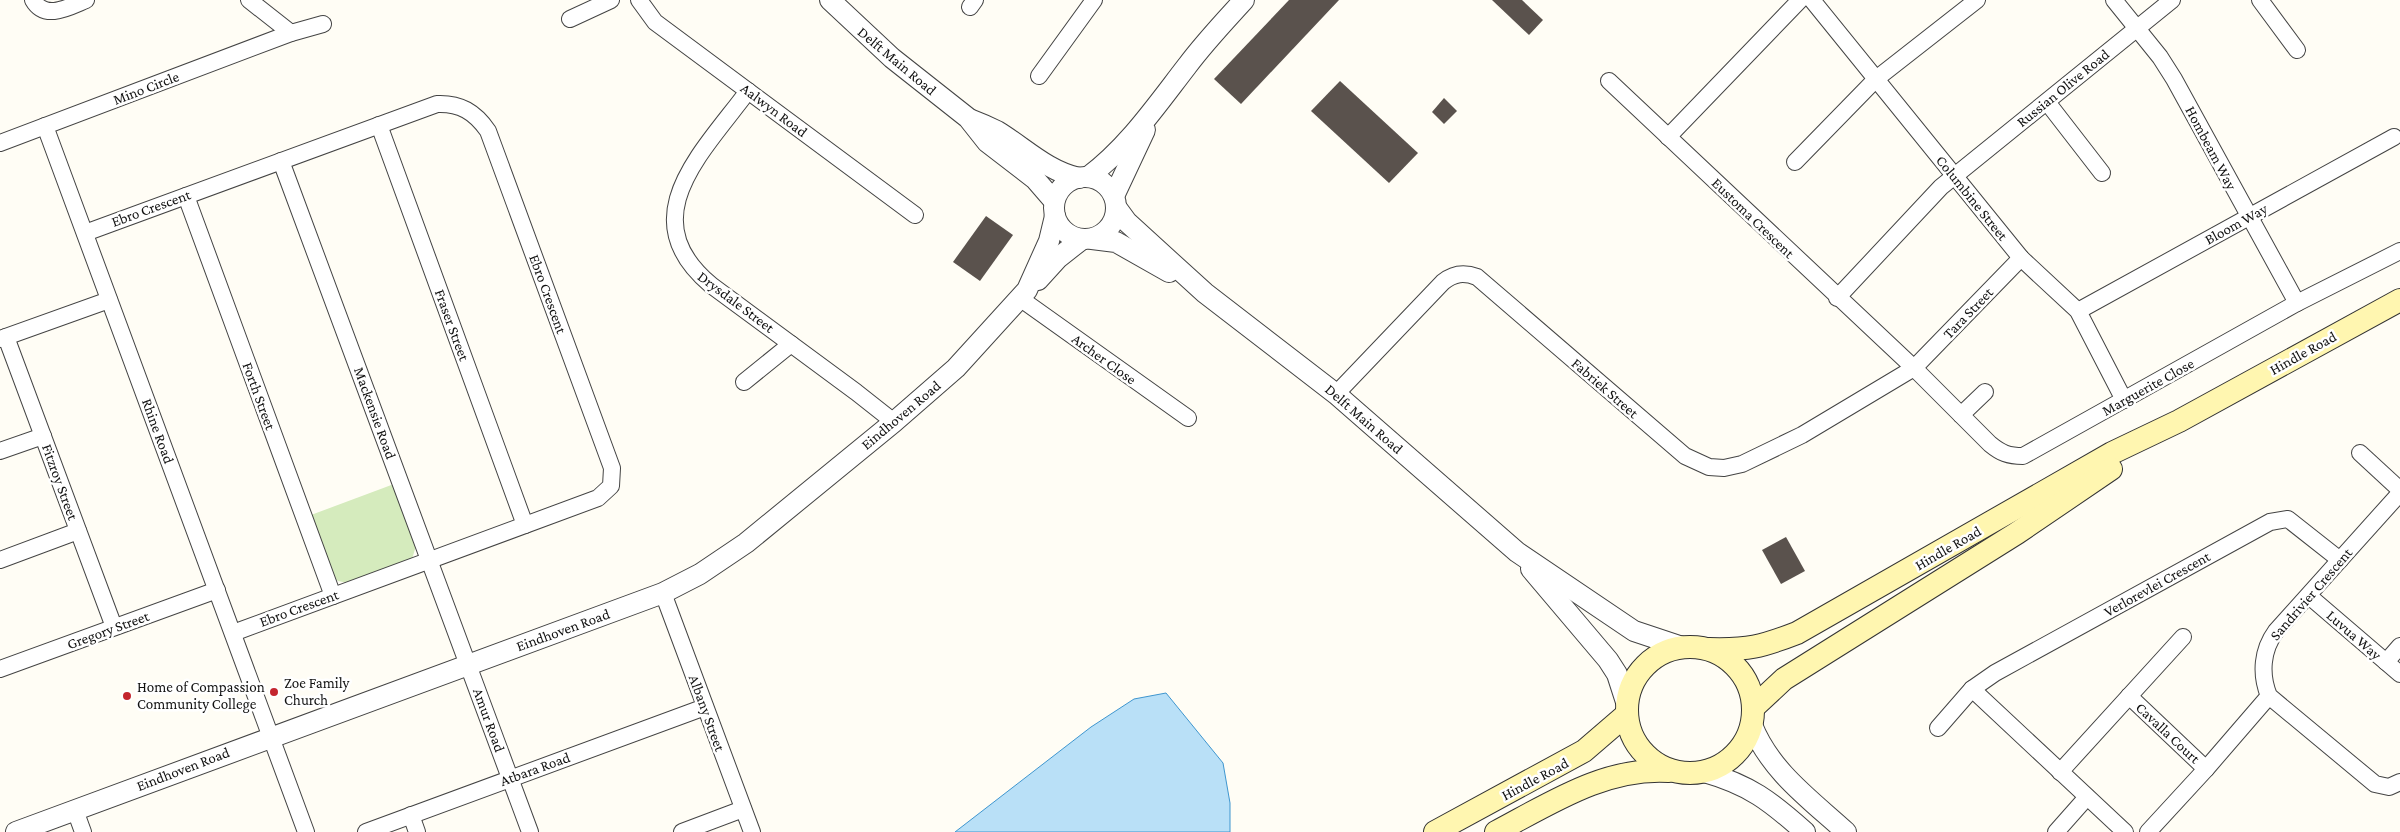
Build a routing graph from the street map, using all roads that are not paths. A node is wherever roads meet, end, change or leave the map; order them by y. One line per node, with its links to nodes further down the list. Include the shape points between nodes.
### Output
1 (33, 0): 2 (street, via 39,8 52,12)
2 (86, 0)
3 (248, 0): 18 (street)
4 (611, 0): 15 (street)
5 (639, 0): 23 (street, Aalwyn Road, via 655,22)
6 (830, 0): 26 (street, Delft Main Road, via 892,58)
7 (1094, 0): 20 (street)
8 (1244, 0): 25 (street, via 1202,46)
9 (1800, 0): 29 (street)
10 (1812, 0): 21 (street, Columbine Street)
11 (1977, 0): 21 (street)
12 (2114, 0): 17 (street, Hombeam Way)
13 (2172, 0): 17 (street, Russian Olive Road)
14 (2260, 0): 19 (street)
15 (570, 19)
16 (323, 24): 18 (street, Mino Circle)
17 (2137, 28): 24 (street, Russian Olive Road); 41 (street, Hombeam Way, via 2174,79)
18 (291, 33): 28 (street, Mino Circle)
19 (2297, 50)
20 (1039, 76)
21 (1876, 79): 33 (street); 35 (street, Columbine Street)
22 (1609, 81): 29 (street, Eustoma Crescent)
23 (748, 91): 40 (street, Aalwyn Road); 54 (street, Drysdale Street, via 694,166 679,194 674,228 682,254 695,271)
24 (2047, 102): 34 (street); 35 (street, Russian Olive Road)
25 (1155, 110): 36 (street, via 1104,165); 38 (street)
26 (968, 118): 36 (street, Delft Main Road, via 996,130 1046,166 1064,175); 39 (street, Delft Main Road, via 987,142 1047,190)
27 (378, 125): 32 (street, Ebro Crescent); 68 (street, Fraser Street); 68 (street, Ebro Crescent, via 446,103 465,108 482,122 612,468 613,480 603,495)
28 (45, 126): 31 (street, Mino Circle); 42 (street, Rhine Road)
29 (1668, 136): 48 (street, Eustoma Crescent)
30 (2394, 137): 41 (street, Bloom Way)
31 (0, 143)
32 (281, 161): 37 (street, Ebro Crescent); 72 (street, Mackensie Road)
33 (1795, 162)
34 (2102, 173)
35 (1954, 176): 45 (street, Columbine Street); 48 (street)
36 (1084, 178): 38 (street, via 1099,180 1108,187); 39 (street, via 1063,186)
37 (186, 196): 42 (street, Ebro Crescent); 76 (street, Forth Street)
38 (1115, 201): 43 (street, via 1115,218 1110,227 1102,235); 46 (street, Delft Main Road, via 1127,222)
39 (1055, 209): 43 (street, via 1064,232); 47 (street, Eindhoven Road, via 1049,241)
40 (915, 215)
41 (2248, 217): 51 (street, Hombeam Way); 52 (street, Bloom Way)
42 (85, 233): 49 (street, Rhine Road)
43 (1086, 239): 46 (street, Delft Main Road, via 1116,242); 47 (street, Eindhoven Road, via 1058,258)
44 (2400, 250): 51 (street, Marguerite Close)
45 (2021, 258): 52 (street, Columbine Street); 55 (street, Tara Street)
46 (1205, 293): 58 (street, Delft Main Road)
47 (1024, 294): 61 (street, Archer Close); 63 (street, Eindhoven Road, via 956,368)
48 (1838, 298): 55 (street, Eustoma Crescent)
49 (109, 300): 53 (street); 74 (street, Rhine Road)
50 (2400, 300): 62 (main road, Hindle Road)
51 (2297, 303): 59 (street, Marguerite Close)
52 (2078, 311): 59 (street, Columbine Street)
53 (3, 338): 64 (street, Fitzroy Street)
54 (791, 344): 56 (street); 63 (street, Drysdale Street)
55 (1914, 368): 58 (street, Fabriek Street, via 1802,435 1742,464 1709,467 1685,456 1477,277 1460,273 1438,286); 60 (street, Marguerite Close)
56 (744, 382)
57 (1985, 392): 60 (street)
58 (1336, 394): 70 (street, Delft Main Road)
59 (2124, 400): 60 (street, Marguerite Close, via 2023,456 2001,453)
60 (1961, 415)
61 (1188, 418)
62 (2179, 421): 83 (main road, Hindle Road, via 2112,453 1797,633 1745,650); 93 (main road, Hindle Road, via 2017,533 1784,679)
63 (894, 422): 75 (street, Eindhoven Road, via 738,549)
64 (43, 436): 65 (street); 69 (street, Fitzroy Street)
65 (0, 452)
66 (2360, 453): 67 (street, Sandrivier Crescent)
67 (2400, 491): 73 (street, Sandrivier Crescent)
68 (525, 525): 72 (street, Ebro Crescent)
69 (78, 531): 71 (street); 78 (street, Fitzroy Street)
70 (1516, 552): 82 (street, Delft Main Road, via 1634,631); 92 (street, Delft Main Road, via 1608,660)
71 (0, 560)
72 (429, 560): 76 (street, Ebro Crescent); 85 (street, Mackensie Road)
73 (2340, 560): 77 (street, Sandrivier Crescent); 88 (street, Verlorevlei Crescent, via 2288,519 2280,518 1995,673)
74 (217, 590): 78 (street, Gregory Street); 79 (street, Rhine Road)
75 (663, 593): 85 (street, Eindhoven Road); 91 (street, Albany Street)
76 (333, 596): 79 (street, Ebro Crescent)
77 (2309, 596): 84 (street, Luvua Way); 90 (street, Sandrivier Crescent, via 2276,631 2266,647 2264,672)
78 (114, 627): 86 (street, Gregory Street)
79 (233, 633): 95 (street, Rhine Road)
80 (2183, 637): 89 (street, Cavalla Court)
81 (2400, 646): 84 (street)
82 (1682, 647): 83 (main road); 92 (main road, via 1651,660 1639,673 1631,688)
83 (1710, 649): 93 (main road, via 1741,671 1750,688)
84 (2386, 662): 87 (street, Luvua Way)
85 (468, 664): 95 (street, Eindhoven Road); 100 (street, Amur Road)
86 (0, 669)
87 (2400, 674)
88 (1972, 689): 94 (street, Verlorevlei Crescent); 99 (street)
89 (2129, 696): 96 (street, Cavalla Court); 99 (street, Cavalla Court)
90 (2269, 696): 96 (street); 101 (street, via 2376,784 2389,787)
91 (705, 706): 100 (street, Atbara Road); 103 (street, Albany Street)
92 (1627, 709): 97 (main road, via 1632,736 1645,755); 114 (main road, Hindle Road, via 1584,752)
93 (1753, 716): 98 (main road, via 1746,741 1735,755); 117 (street, via 1764,751 1783,775)
94 (1938, 728)
95 (270, 737): 104 (street, Eindhoven Road); 108 (street, Rhine Road)
96 (2206, 769): 120 (street)
97 (1675, 772): 98 (main road); 115 (main road, Hindle Road, via 1640,771 1604,779)
98 (1704, 772): 116 (street, via 1751,789)
99 (2060, 772): 102 (street)
100 (510, 779): 105 (street, Atbara Road); 111 (street, Amur Road)
101 (2400, 782)
102 (2087, 797): 118 (street); 119 (street)
103 (743, 809): 112 (street); 113 (street, Albany Street)
104 (75, 810): 106 (street, Eindhoven Road); 107 (street)
105 (411, 815): 109 (street, Atbara Road); 110 (street)
106 (16, 832)
107 (83, 832)
108 (306, 832)
109 (366, 832)
110 (418, 832)
111 (530, 832)
112 (682, 832)
113 (752, 832)
114 (1435, 832)
115 (1496, 832)
116 (1805, 832)
117 (1846, 832)
118 (2056, 832)
119 (2125, 832)
120 (2148, 832)

